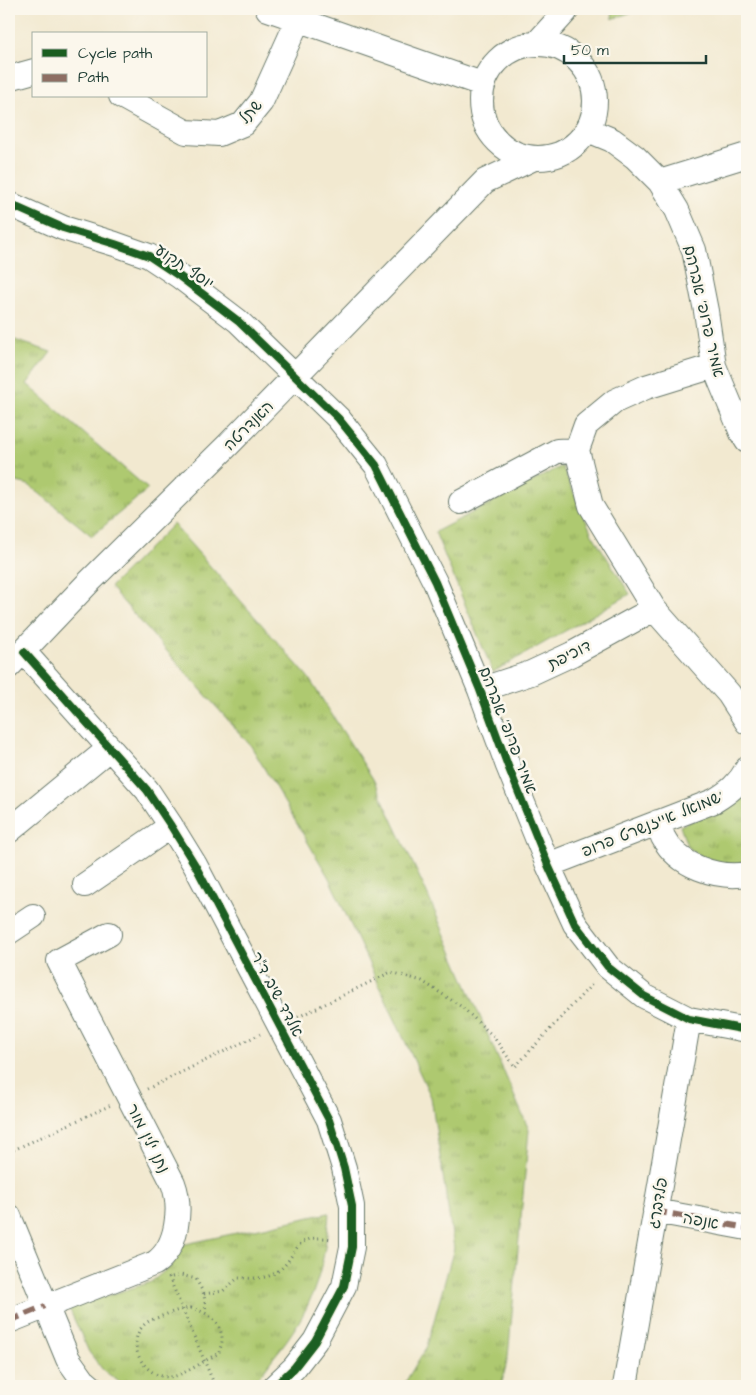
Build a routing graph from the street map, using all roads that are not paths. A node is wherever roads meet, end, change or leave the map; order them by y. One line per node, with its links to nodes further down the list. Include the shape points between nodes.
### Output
1 (268, 9): 3 (street)
2 (566, 10): 4 (street); 5 (street)
3 (300, 14): 8 (street); 9 (street, שתל, via 261,102 243,124 219,134 186,132)
4 (537, 44): 5 (street); 8 (street, via 519,46 503,55 490,68)
5 (564, 50): 10 (street, via 579,61 590,76 595,94)
6 (32, 72): 7 (street)
7 (9, 78)
8 (482, 84): 11 (street, via 480,104 485,124)
9 (125, 98)
10 (588, 130): 13 (street, via 578,143 564,152 549,158); 15 (street, אמיר פרופ' אברהם, via 612,140)
11 (496, 140): 13 (street, via 506,150); 14 (street, האנדרטה)
12 (747, 155): 15 (street)
13 (532, 158): 14 (street, האנדרטה)
14 (485, 181): 18 (street, האנדרטה)
15 (660, 182): 17 (street, אמיר פרופ' אברהם, via 677,210 694,250)
16 (9, 204): 18 (street, יוסף תקוע, via 63,228 149,256 238,321)
17 (714, 366): 19 (street, אמיר פרופ' אברהם); 20 (street, via 646,387 615,401 586,425)
18 (296, 376): 23 (street, האנדרטה, via 88,582); 24 (street, אמיר פרופ' אברהם, via 338,418 376,465 435,582)
19 (747, 441)
20 (577, 450): 21 (street, via 557,451); 22 (street, via 591,506)
21 (461, 502)
22 (654, 609): 24 (street, דוכיפת, via 548,666); 25 (street, via 729,694)
23 (16, 659): 26 (street, אלדד שיב ד"ר)
24 (480, 690): 31 (street, אמיר פרופ' אברהם)
25 (747, 722)
26 (110, 748): 29 (street, אלדד שיב ד"ר, via 147,790); 30 (street)
27 (747, 769): 28 (street, שמואל אייזנשרט פרופ', via 741,781 730,791)
28 (658, 822): 31 (street, שמואל אייזנשרט פרופ'); 32 (street, via 663,837 683,859 718,875)
29 (171, 826): 33 (street); 45 (street, אלדד שיב ד"ר, via 195,865 329,1120 352,1206 352,1242 344,1286 316,1341)
30 (9, 831)
31 (548, 865): 37 (street, אמיר פרופ' אברהם, via 575,924 608,967 644,996)
32 (747, 874)
33 (85, 884)
34 (33, 916): 35 (street)
35 (9, 932)
36 (109, 934): 42 (street, נתן ילין מור, via 58,961 175,1189 178,1216 165,1268 152,1265)
37 (689, 1019): 38 (street, אמיר פרופ' אברהם); 39 (street, פלדברג)
38 (747, 1030)
39 (656, 1211): 41 (street, אנפה); 46 (street, פלדברג)
40 (9, 1216): 42 (street)
41 (747, 1228)
42 (45, 1306): 43 (street); 44 (street, via 68,1359)
43 (9, 1321)
44 (90, 1386)
45 (275, 1386)
46 (625, 1386)

